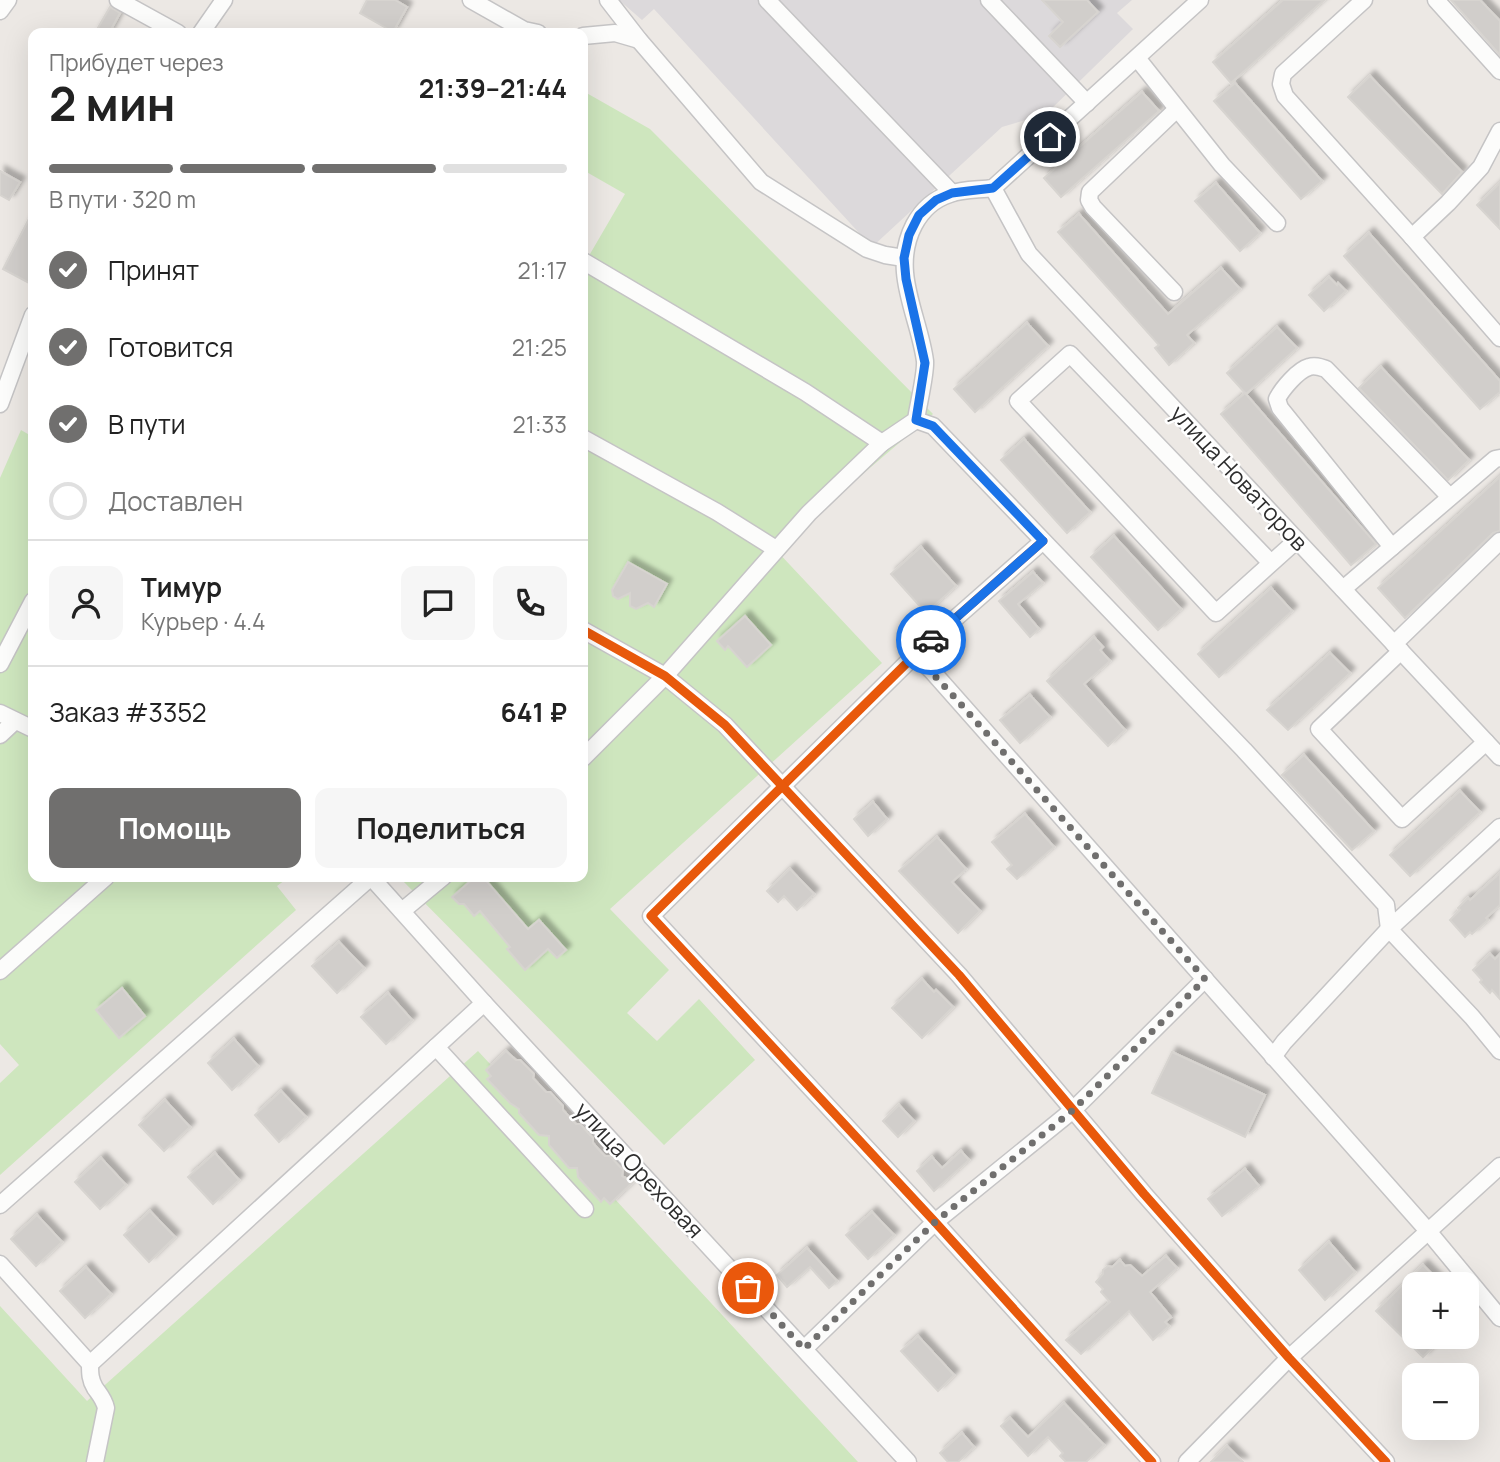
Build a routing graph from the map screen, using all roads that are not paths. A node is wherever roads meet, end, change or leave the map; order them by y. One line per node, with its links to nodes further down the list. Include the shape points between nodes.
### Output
1 (8, 0): 11 (street)
2 (118, 0): 12 (street)
3 (224, 0): 13 (street)
4 (471, 0): 14 (street)
5 (608, 0): 16 (street)
6 (766, 0): 23 (street)
7 (989, 0): 19 (street)
8 (1200, 0): 17 (street)
9 (1436, 0): 18 (street)
10 (1359, 2): 25 (street, via 1283,74 1281,84 1285,96)
11 (0, 11)
12 (169, 28)
13 (204, 28)
14 (520, 28)
15 (588, 36): 16 (street, via 615,33)
16 (639, 40): 26 (street, via 761,182 867,249)
17 (1136, 58): 19 (street); 20 (street)
18 (1500, 71)
19 (1087, 103): 22 (street)
20 (1177, 109): 24 (street); 28 (street, via 1090,192 1088,200)
21 (1498, 143): 25 (street, via 1473,176)
22 (993, 188): 23 (street); 37 (street, улица Новаторов, via 1029,254)
23 (952, 193): 26 (street, via 919,215)
24 (1277, 223)
25 (1412, 237): 30 (street)
26 (904, 258): 32 (street, via 925,363)
27 (588, 264): 34 (street, via 805,392)
28 (1174, 292)
29 (28, 328): 31 (street)
30 (1500, 338)
31 (0, 404)
32 (916, 420): 34 (street); 38 (street, via 933,426)
33 (588, 441): 41 (street)
34 (882, 443): 41 (street)
35 (1500, 458): 36 (street)
36 (1450, 497): 40 (street); 40 (street, via 1326,369 1306,367 1282,389 1277,399 1280,408)
37 (1297, 540): 42 (street); 43 (street, улица Новаторов)
38 (1043, 541): 47 (street); 64 (street, via 1386,905)
39 (1500, 541): 46 (street)
40 (1392, 547): 43 (street)
41 (776, 549): 49 (street)
42 (1271, 564): 42 (street, via 1216,613 1018,401 1070,354)
43 (1343, 589): 46 (street, улица Новаторов)
44 (28, 611): 48 (street)
45 (588, 633): 49 (street)
46 (1398, 648): 54 (street, улица Новаторов); 54 (street, via 1319,729 1402,819)
47 (915, 655): 57 (street); 66 (street)
48 (0, 664)
49 (665, 676): 55 (street); 57 (street, via 725,725)
50 (0, 713): 51 (street)
51 (15, 721): 52 (street); 53 (street)
52 (28, 727)
53 (0, 735)
54 (1486, 742): 56 (street, улица Новаторов)
55 (588, 753)
56 (1500, 757)
57 (782, 786): 71 (street, via 959,975); 75 (street, via 651,916)
58 (1500, 827): 64 (street)
59 (100, 882): 65 (street)
60 (365, 882): 73 (street)
61 (375, 882): 63 (street, улица Ореховая)
62 (437, 882): 63 (street)
63 (402, 912): 67 (street, улица Ореховая)
64 (1389, 929): 69 (street); 70 (street)
65 (0, 971)
66 (1205, 979): 70 (street); 71 (street)
67 (484, 1003): 68 (street); 79 (street, улица Ореховая)
68 (436, 1047): 74 (street); 81 (street)
69 (1500, 1051)
70 (1273, 1056): 76 (street)
71 (1073, 1110): 75 (street); 80 (street)
72 (1500, 1166): 76 (street)
73 (0, 1205)
74 (585, 1209)
75 (935, 1222): 79 (street); 84 (street)
76 (1428, 1231): 78 (street); 80 (street)
77 (0, 1264): 81 (street)
78 (1500, 1318)
79 (804, 1349): 83 (street, улица Ореховая)
80 (1289, 1358): 85 (street); 86 (street)
81 (90, 1364): 82 (street, via 90,1378 106,1408)
82 (95, 1462)
83 (908, 1462)
84 (1152, 1462)
85 (1187, 1462)
86 (1386, 1462)

